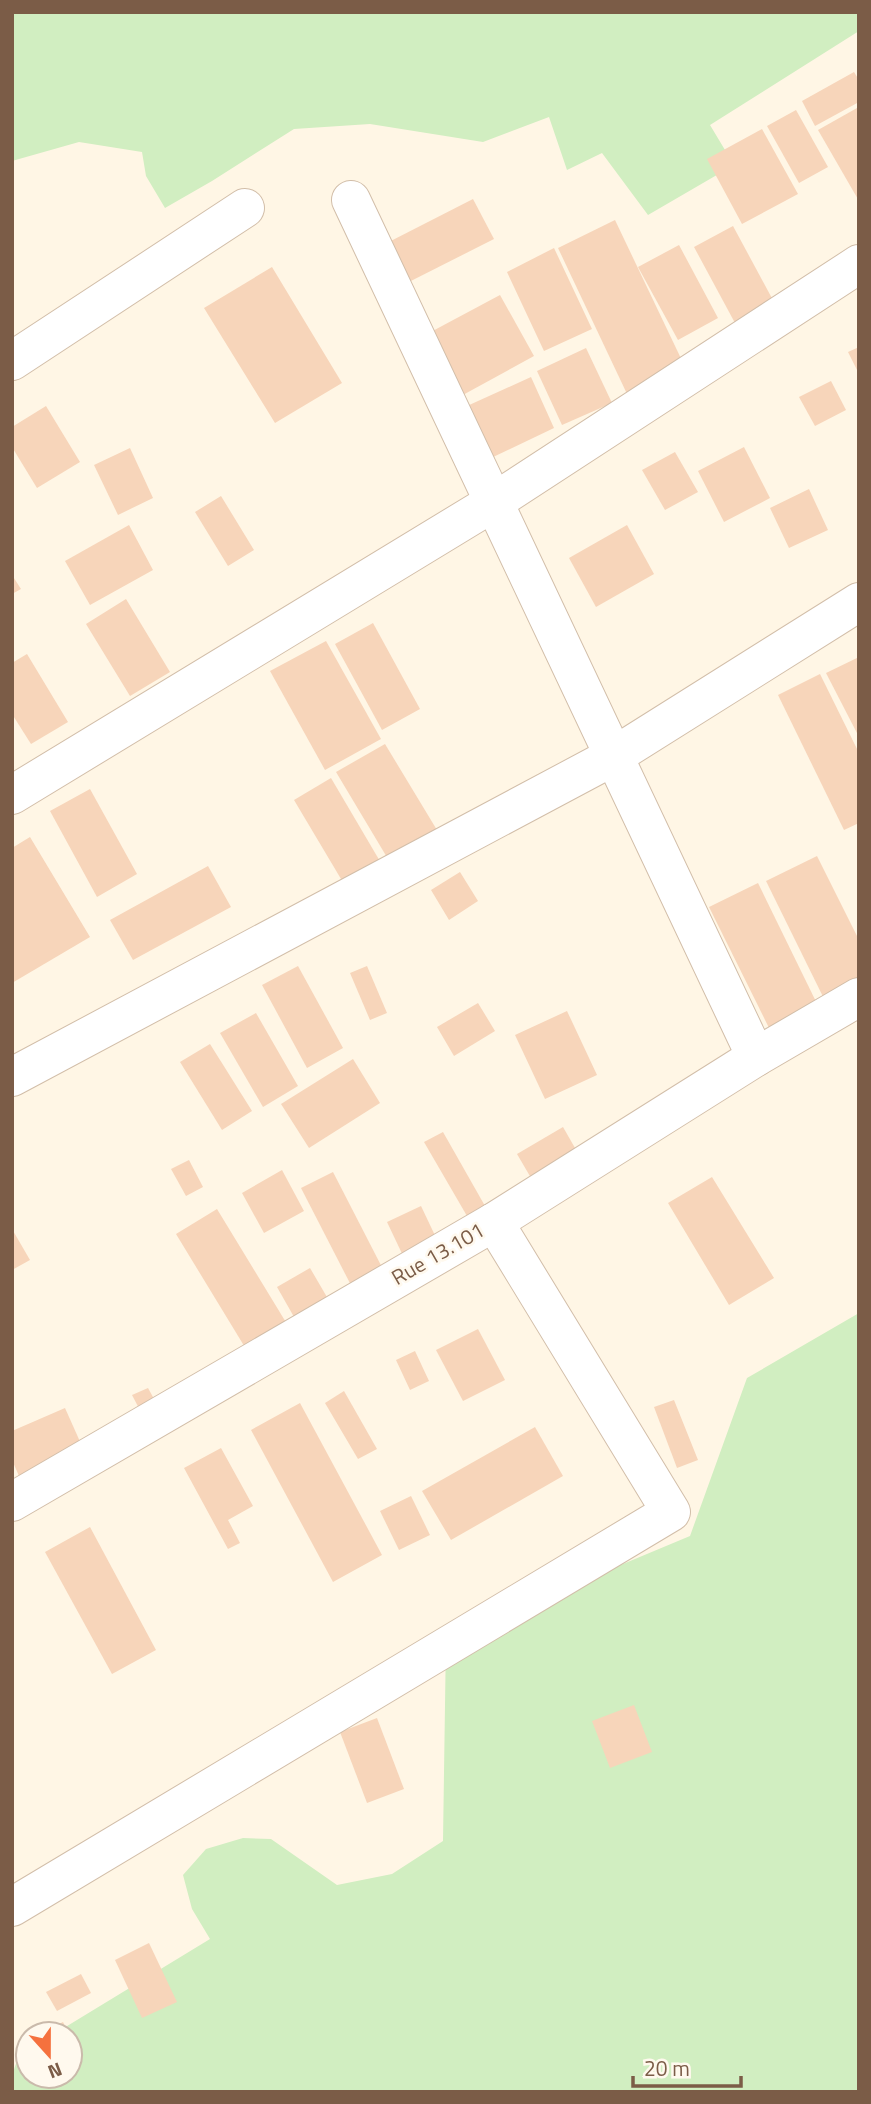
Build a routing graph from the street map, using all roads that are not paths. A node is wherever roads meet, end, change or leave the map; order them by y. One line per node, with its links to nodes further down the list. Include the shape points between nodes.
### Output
1 (351, 200): 5 (street)
2 (245, 208): 4 (street)
3 (859, 264): 5 (street)
4 (12, 361)
5 (494, 502): 7 (street); 8 (street)
6 (859, 601): 7 (street)
7 (614, 756): 10 (street); 11 (street)
8 (12, 795)
9 (859, 997): 10 (street, Rue 13.101)
10 (756, 1057): 12 (street, Rue 13.101)
11 (12, 1077)
12 (494, 1222): 13 (street, Rue 13.101); 14 (street, via 671,1512)
13 (12, 1502)
14 (12, 1907)

